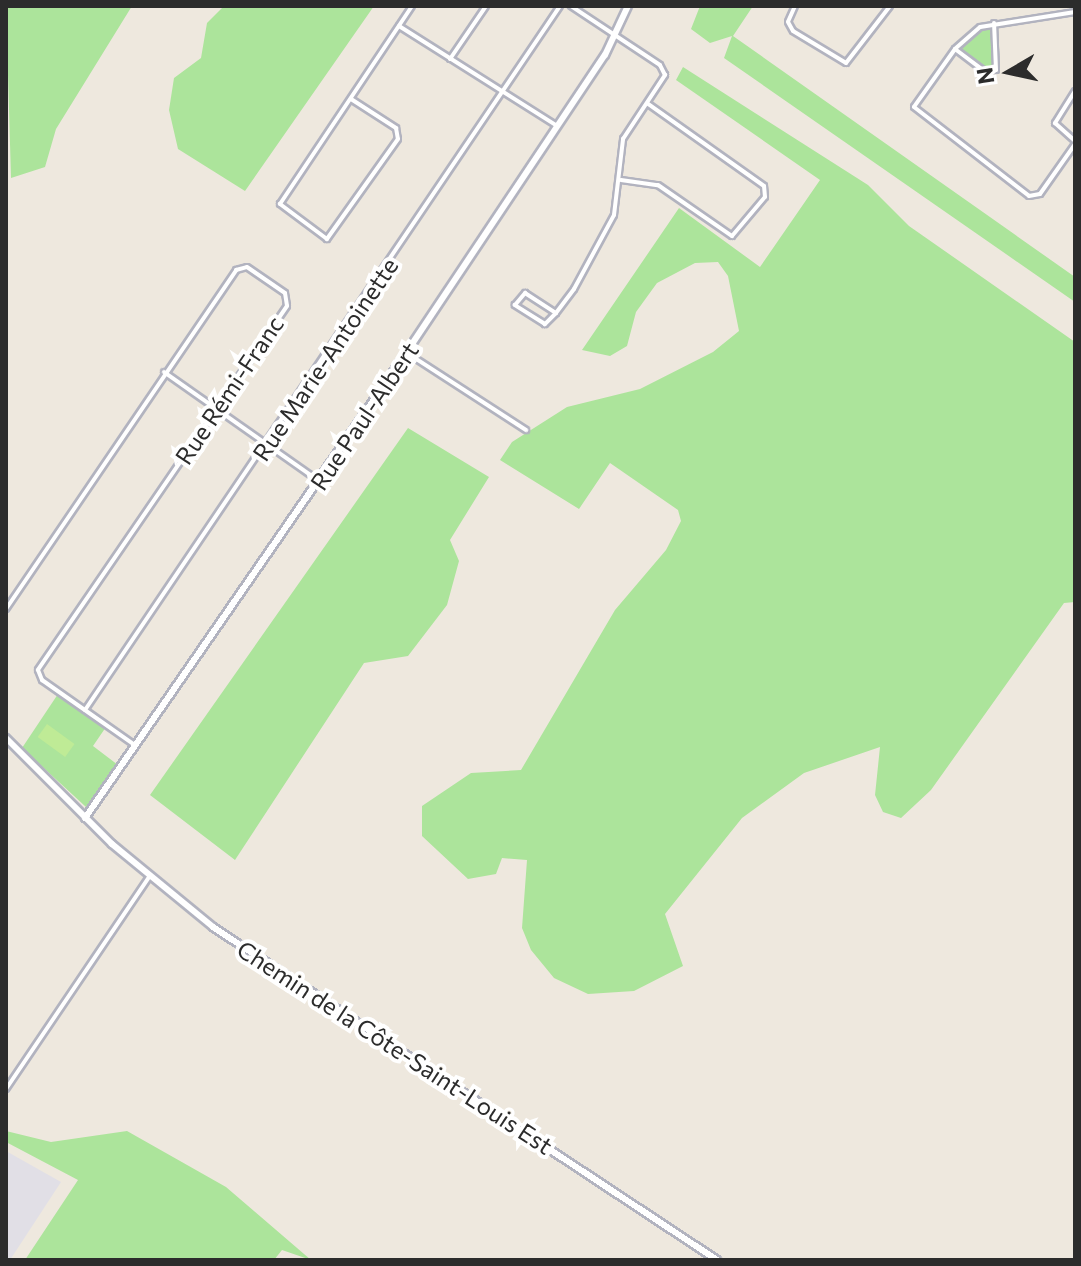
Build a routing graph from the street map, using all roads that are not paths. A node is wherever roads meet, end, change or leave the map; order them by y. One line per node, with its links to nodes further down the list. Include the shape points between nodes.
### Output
1 (412, 6): 10 (street)
2 (486, 6): 13 (street)
3 (560, 6): 15 (street, Rue Marie-Antoinette)
4 (571, 6): 11 (street)
5 (628, 6): 11 (street, Rue Paul-Albert)
6 (795, 6): 7 (street, via 788,22 793,31 846,63)
7 (890, 6)
8 (1075, 12): 9 (street)
9 (994, 23): 12 (street); 12 (street, via 996,70 984,71)
10 (399, 26): 13 (street); 16 (street)
11 (617, 36): 17 (street, via 664,70); 18 (street, Rue Paul-Albert)
12 (955, 49): 19 (street, via 914,107 917,116 1029,196 1040,194)
13 (450, 59): 15 (street)
14 (1075, 91): 19 (street, via 1055,123)
15 (503, 92): 18 (street); 26 (street, Rue Marie-Antoinette)
16 (351, 99): 16 (street, via 280,204 327,239 398,139 396,128)
17 (648, 104): 20 (street, via 623,139); 20 (street, via 764,186 765,197 732,236 658,185)
18 (557, 126): 22 (street, Rue Paul-Albert)
19 (1075, 142)
20 (620, 180): 21 (street, via 614,215)
21 (556, 313): 21 (street, via 525,293 515,305 545,324)
22 (406, 353): 25 (street); 27 (street, Rue Paul-Albert)
23 (164, 372): 24 (street); 24 (street, Rue Rémi-Franc, via 237,269 247,267 284,292 287,306); 28 (street, Rue Rémi-Franc)
24 (216, 409): 26 (street); 29 (street, Rue Rémi-Franc, via 38,674)
25 (526, 430)
26 (268, 446): 27 (street); 29 (street, Rue Marie-Antoinette)
27 (320, 482): 31 (street, Rue Paul-Albert)
28 (6, 609)
29 (85, 710): 31 (street)
30 (6, 738): 32 (street, Chemin de la Côte-Saint-Louis Est)
31 (137, 746): 32 (street, Rue Paul-Albert)
32 (85, 818): 33 (street, Chemin de la Côte-Saint-Louis Est)
33 (149, 877): 34 (street); 35 (street, Chemin de la Côte-Saint-Louis Est, via 252,955)
34 (6, 1089)
35 (717, 1260)

